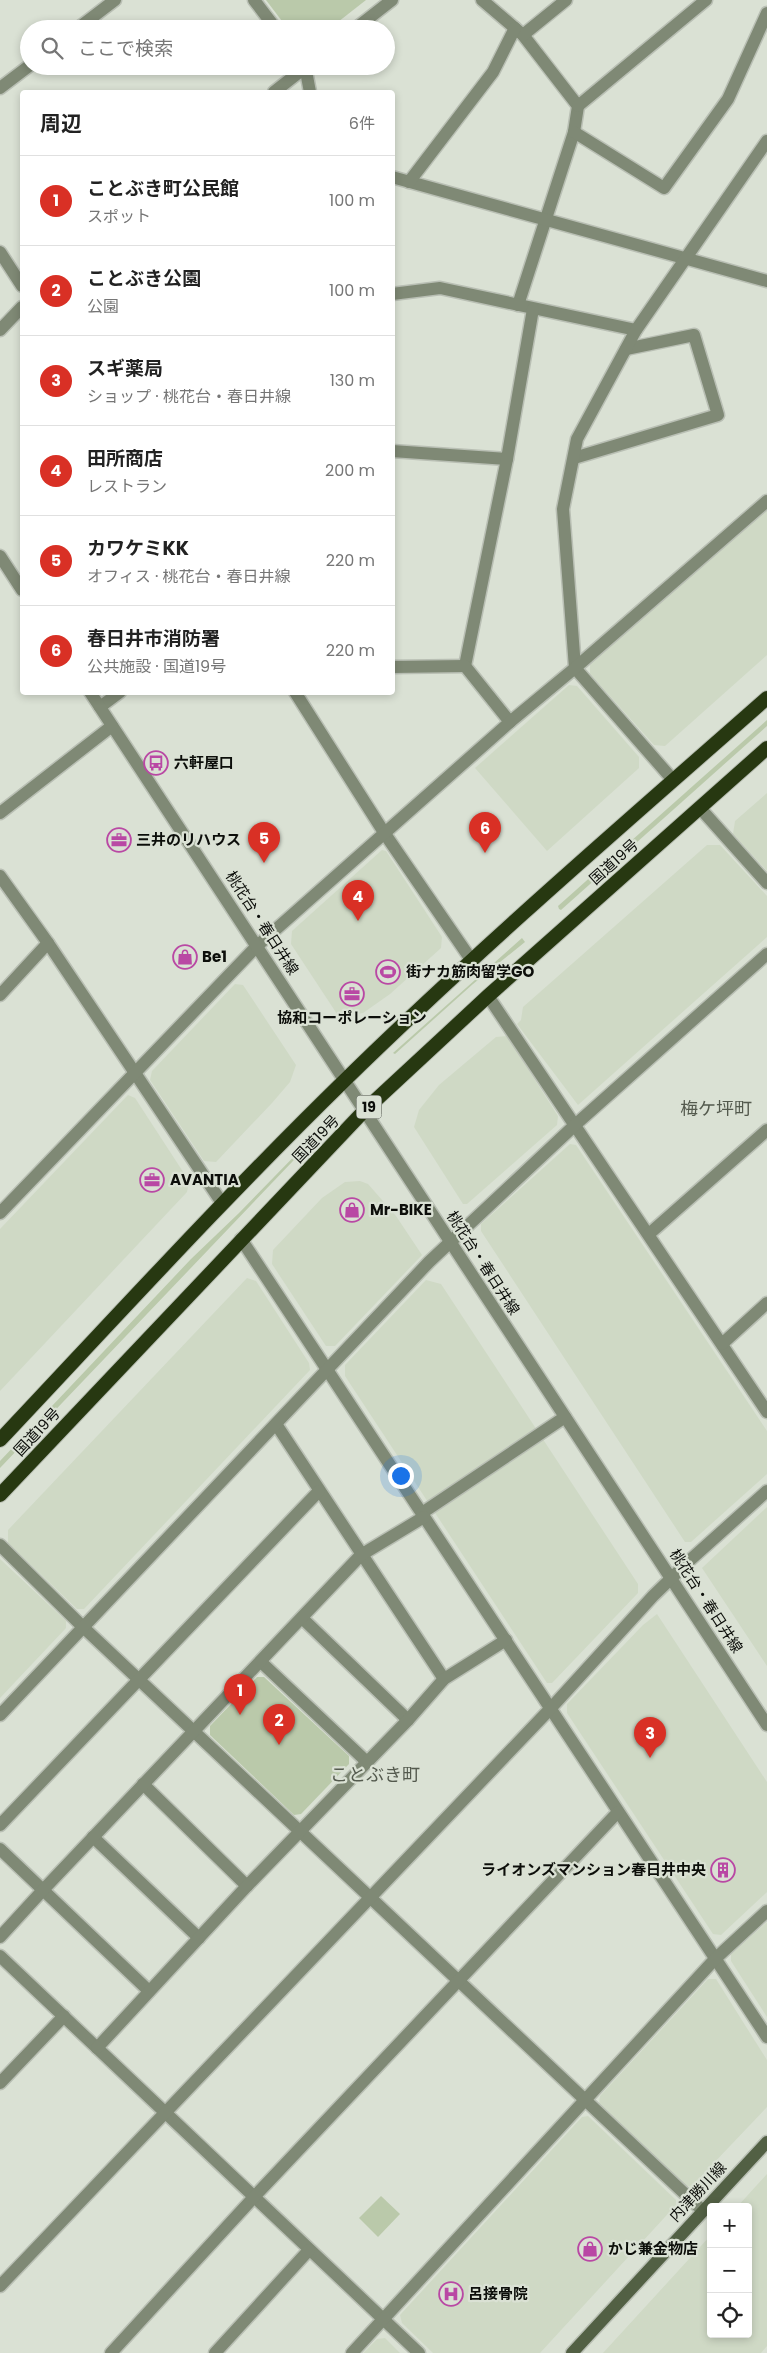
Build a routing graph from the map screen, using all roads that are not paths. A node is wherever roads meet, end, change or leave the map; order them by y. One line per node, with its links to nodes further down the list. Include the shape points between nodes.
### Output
1 (115, 0): 8 (street)
2 (254, 0): 9 (street)
3 (392, 0): 10 (street)
4 (482, 0): 11 (street)
5 (566, 0): 11 (street)
6 (706, 0): 18 (street)
7 (767, 13): 19 (street, via 728,99 664,188)
8 (89, 20)
9 (269, 20)
10 (366, 20)
11 (519, 32): 18 (street); 22 (street, via 493,72)
12 (20, 73): 15 (street)
13 (296, 75): 16 (street)
14 (307, 75): 17 (street)
15 (0, 88)
16 (277, 90)
17 (310, 90)
18 (578, 106): 19 (street)
19 (574, 132): 23 (street)
20 (767, 141): 25 (street)
21 (395, 178): 22 (street)
22 (409, 182): 23 (street)
23 (545, 219): 25 (street); 29 (street)
24 (0, 252): 27 (street)
25 (685, 258): 26 (street); 33 (street)
26 (767, 281)
27 (20, 283)
28 (395, 293): 29 (street, via 440,288)
29 (518, 305): 31 (street)
30 (20, 309): 32 (street)
31 (534, 309): 33 (street); 37 (street)
32 (0, 330)
33 (636, 330): 34 (street)
34 (626, 349): 36 (street, via 578,439); 36 (street, via 694,335 718,415)
35 (395, 451): 37 (street)
36 (574, 458): 43 (street, via 564,509)
37 (507, 459): 41 (street)
38 (767, 501): 43 (street)
39 (0, 556): 40 (street)
40 (20, 587)
41 (465, 666): 42 (street); 49 (street)
42 (395, 667)
43 (575, 668): 49 (street); 52 (street)
44 (92, 695): 48 (street, 桃花台・春日井線)
45 (116, 695): 48 (street)
46 (297, 695): 55 (street)
47 (767, 698): 52 (highway, 国道19号 / 19)
48 (100, 707): 50 (street, 桃花台・春日井線)
49 (510, 722): 55 (street)
50 (112, 726): 54 (street); 59 (street, 桃花台・春日井線)
51 (767, 748): 53 (highway, 国道19号 / 19)
52 (673, 780): 61 (highway, 国道19号 / 19)
53 (700, 808): 57 (street); 63 (highway, 国道19号 / 19)
54 (0, 813)
55 (385, 834): 59 (street); 61 (street)
56 (0, 876): 58 (street)
57 (767, 883)
58 (48, 943): 62 (street); 64 (street)
59 (258, 946): 64 (street); 65 (street, 桃花台・春日井線)
60 (767, 954): 67 (street)
61 (472, 961): 65 (highway, 国道19号 / 19)
62 (0, 995)
63 (488, 996): 66 (highway, 国道19号 / 19); 67 (street)
64 (134, 1072): 69 (street); 70 (street)
65 (345, 1080): 66 (street, 桃花台・春日井線); 69 (highway, 国道19号 / 19)
66 (364, 1111): 72 (highway, 国道19号 / 19); 73 (street, 桃花台・春日井線)
67 (575, 1125): 71 (street); 73 (street)
68 (767, 1130): 71 (street)
69 (222, 1203): 80 (highway, 国道19号 / 19)
70 (0, 1213)
71 (649, 1234): 75 (street)
72 (241, 1240): 76 (street); 83 (highway, 国道19号 / 19)
73 (450, 1242): 76 (street); 78 (street, 桃花台・春日井線)
74 (767, 1304): 75 (street)
75 (722, 1344): 77 (street)
76 (327, 1370): 79 (street); 84 (street)
77 (767, 1412)
78 (565, 1417): 84 (street); 87 (street, 桃花台・春日井線)
79 (276, 1424): 81 (street); 89 (street)
80 (0, 1440)
81 (319, 1491): 86 (street); 92 (street)
82 (767, 1491): 87 (street)
83 (0, 1495)
84 (423, 1515): 86 (street); 90 (street)
85 (0, 1545): 89 (street)
86 (361, 1555): 88 (street); 93 (street)
87 (672, 1578): 94 (street); 97 (street, 桃花台・春日井線)
88 (302, 1618): 91 (street); 96 (street)
89 (83, 1627): 92 (street); 95 (street)
90 (506, 1640): 93 (street); 94 (street)
91 (261, 1662): 98 (street); 99 (street)
92 (138, 1678): 98 (street); 102 (street)
93 (444, 1679): 96 (street)
94 (550, 1708): 101 (street); 108 (street)
95 (0, 1715)
96 (408, 1720): 99 (street)
97 (767, 1725)
98 (194, 1730): 100 (street); 103 (street)
99 (367, 1762): 103 (street)
100 (143, 1784): 104 (street); 106 (street)
101 (618, 1812): 113 (street); 114 (street)
102 (0, 1825)
103 (300, 1831): 106 (street); 108 (street)
104 (93, 1837): 107 (street); 111 (street)
105 (0, 1849): 107 (street)
106 (247, 1886): 111 (street)
107 (42, 1890): 110 (street); 115 (street)
108 (371, 1897): 114 (street); 121 (street)
109 (767, 1911): 113 (street)
110 (0, 1937)
111 (199, 1938): 115 (street)
112 (0, 1956): 116 (street)
113 (716, 1958): 117 (street); 120 (street)
114 (458, 1982): 120 (street); 123 (street)
115 (150, 1991): 118 (street)
116 (64, 2016): 118 (street); 119 (street)
117 (767, 2037)
118 (97, 2048): 121 (street)
119 (0, 2083)
120 (584, 2102): 124 (street); 127 (street)
121 (163, 2112): 123 (street); 126 (street)
122 (767, 2142): 124 (main road, 内津勝川線)
123 (254, 2197): 125 (street); 128 (street)
124 (702, 2210): 132 (main road, 内津勝川線)
125 (309, 2250): 127 (street); 129 (street)
126 (0, 2286)
127 (383, 2319): 130 (street); 131 (street)
128 (111, 2353)
129 (215, 2353)
130 (352, 2353)
131 (419, 2353)
132 (572, 2353)

